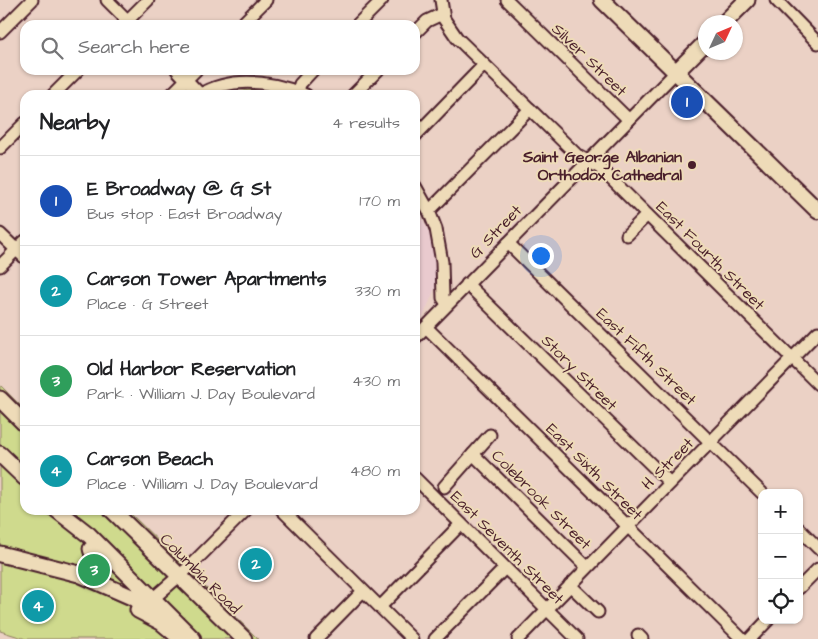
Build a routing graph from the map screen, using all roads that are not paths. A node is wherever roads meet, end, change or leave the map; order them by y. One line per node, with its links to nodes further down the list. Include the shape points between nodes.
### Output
1 (32, 0): 18 (street)
2 (107, 0): 13 (street)
3 (148, 0): 14 (street)
4 (266, 0): 15 (street)
5 (382, 0): 16 (street)
6 (441, 0): 11 (street, East Fourth Street)
7 (507, 0): 37 (street, Silver Street)
8 (602, 0): 22 (main road)
9 (747, 0): 12 (main road)
10 (776, 0): 19 (street)
11 (442, 14): 17 (street); 21 (street, East Fourth Street, via 453,34)
12 (732, 15)
13 (125, 20)
14 (131, 20)
15 (246, 20)
16 (362, 20)
17 (420, 27)
18 (0, 32)
19 (818, 42)
20 (698, 50): 22 (main road, G Street)
21 (484, 65): 36 (street, East Fourth Street); 39 (street)
22 (676, 72): 37 (street, G Street); 44 (main road)
23 (73, 75): 29 (street)
24 (182, 75): 28 (street)
25 (190, 75): 28 (street)
26 (308, 75): 34 (street, via 300,84)
27 (373, 75): 35 (street)
28 (186, 79): 30 (street); 31 (street)
29 (58, 90)
30 (176, 90)
31 (196, 90)
32 (211, 90): 33 (street, via 248,82)
33 (291, 90)
34 (301, 90)
35 (358, 90)
36 (530, 109): 41 (street, East Fourth Street); 43 (street)
37 (630, 120): 41 (street, G Street)
38 (20, 128): 40 (street)
39 (420, 131)
40 (0, 148)
41 (587, 162): 45 (street, East Fourth Street, via 600,168); 48 (street, G Street)
42 (420, 195): 43 (street)
43 (429, 211): 54 (street, via 440,246 442,295)
44 (818, 212)
45 (647, 215): 47 (street); 58 (street, East Fourth Street)
46 (0, 234): 50 (street)
47 (626, 235)
48 (508, 243): 53 (street, G Street); 63 (street, East Fifth Street)
49 (20, 246): 50 (street)
50 (16, 250): 51 (street); 52 (street)
51 (20, 254)
52 (0, 266)
53 (467, 284): 54 (street, G Street); 68 (street, Story Street)
54 (447, 304): 55 (street, G Street)
55 (426, 327): 57 (street, G Street); 77 (street, East Sixth Street)
56 (818, 332): 58 (street, H Street)
57 (420, 333)
58 (792, 359): 59 (street, East Fourth Street); 63 (street, H Street)
59 (818, 384)
60 (0, 399): 61 (main road)
61 (20, 418)
62 (490, 435): 65 (street)
63 (711, 442): 68 (street, H Street); 70 (street, East Fifth Street)
64 (0, 454): 66 (main road)
65 (473, 454): 69 (street); 83 (street, Colebrook Street)
66 (20, 473)
67 (420, 483): 76 (street, East Seventh Street)
68 (670, 484): 77 (street, H Street)
69 (444, 487)
70 (758, 489)
71 (63, 515): 80 (main road)
72 (64, 515): 91 (main road, via 89,535)
73 (117, 515): 87 (main road, Columbia Road)
74 (241, 515): 87 (street)
75 (287, 515): 90 (street)
76 (461, 524): 84 (street, East Seventh Street); 92 (street)
77 (628, 526): 83 (street, H Street); 104 (street, East Sixth Street)
78 (803, 533): 79 (street)
79 (818, 548)
80 (91, 549): 86 (main road, via 92,564 88,571); 91 (main road)
81 (0, 554): 82 (main road)
82 (49, 567): 86 (main road); 96 (main road, via 152,617)
83 (587, 567): 89 (street, H Street)
84 (505, 568): 93 (street, East Seventh Street); 101 (street)
85 (818, 570): 88 (street)
86 (80, 574): 91 (main road)
87 (179, 576): 91 (street); 99 (main road, Columbia Road)
88 (803, 584)
89 (570, 585): 93 (street, H Street); 94 (street)
90 (364, 591): 92 (street); 100 (street)
91 (150, 602): 96 (main road); 98 (main road, via 164,610)
92 (380, 607): 97 (street)
93 (547, 609): 102 (street, H Street); 103 (street, East Seventh Street)
94 (598, 612)
95 (764, 624): 105 (street)
96 (177, 635)
97 (410, 638)
98 (193, 639)
99 (244, 639)
100 (316, 639)
101 (435, 639)
102 (518, 639)
103 (578, 639)
104 (742, 639)
105 (750, 639)

